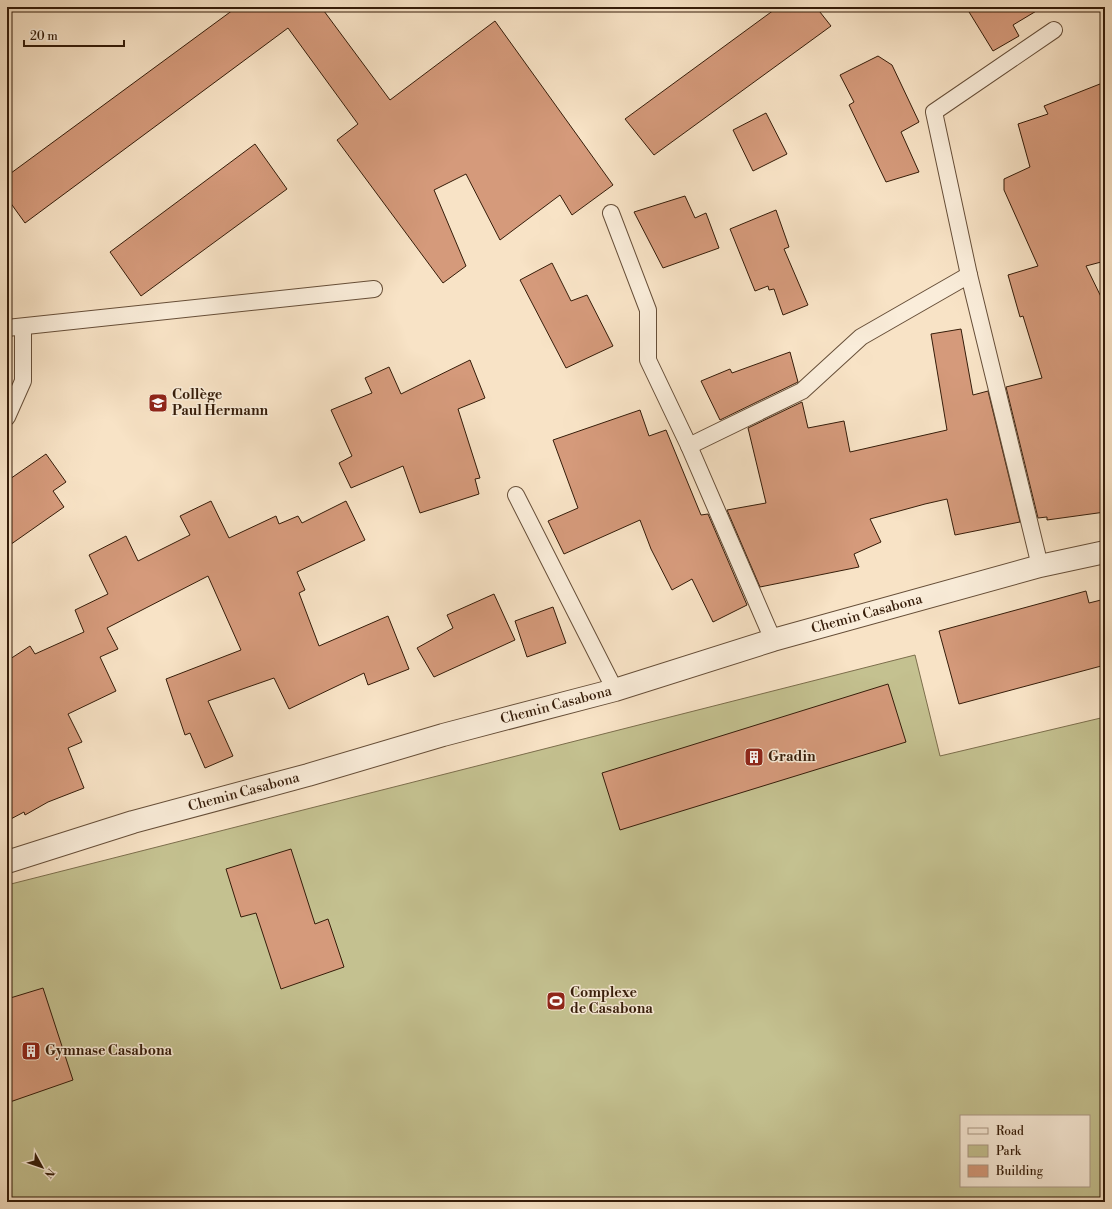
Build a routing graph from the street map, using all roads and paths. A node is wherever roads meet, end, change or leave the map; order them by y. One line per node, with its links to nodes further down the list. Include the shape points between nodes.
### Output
1 (1054, 30): 3 (lane, via 934,112)
2 (611, 213): 7 (lane, via 648,310 648,360)
3 (969, 275): 7 (lane, via 861,337 802,391); 10 (lane)
4 (374, 289): 5 (lane)
5 (15, 328): 6 (lane, via 23,381)
6 (7, 417)
7 (689, 446): 11 (lane)
8 (516, 495): 12 (lane)
9 (1105, 552): 10 (street, Chemin Casabona)
10 (1040, 566): 11 (street, Chemin Casabona)
11 (773, 640): 12 (street, Chemin Casabona)
12 (615, 690): 13 (street, Chemin Casabona, via 443,735 308,775 133,822)
13 (7, 862)

